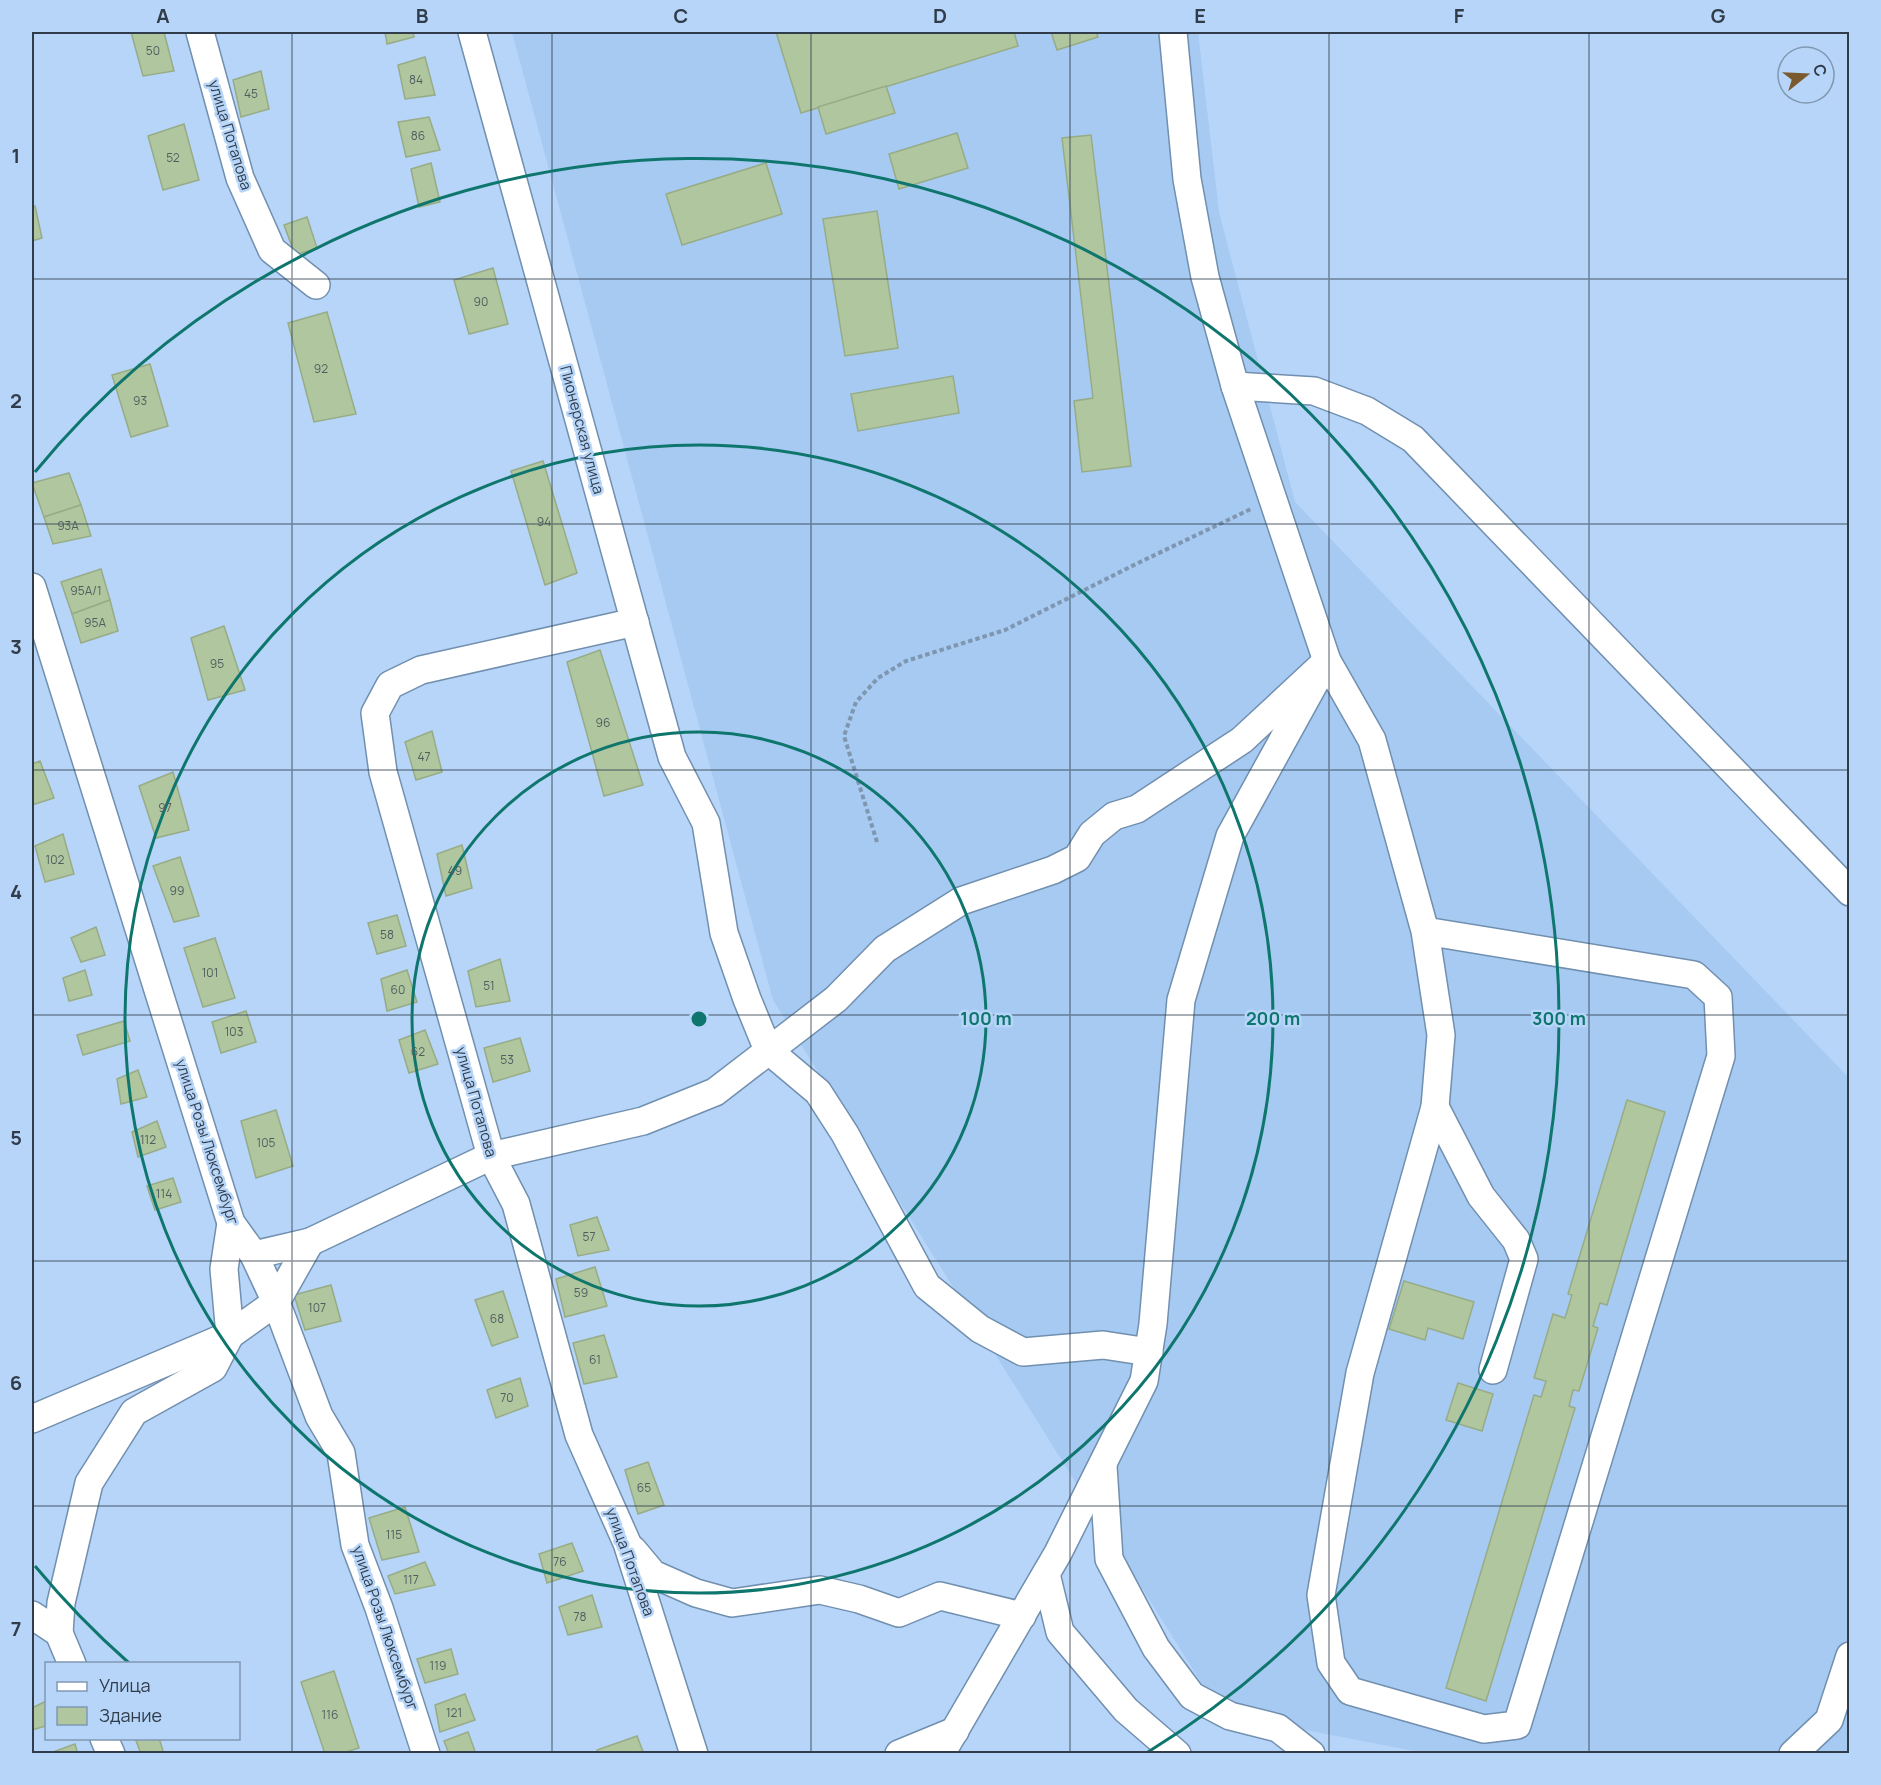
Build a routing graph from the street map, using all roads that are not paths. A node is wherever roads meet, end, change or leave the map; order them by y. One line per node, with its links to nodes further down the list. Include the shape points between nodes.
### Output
1 (200, 32): 4 (street, улица Потапова, via 240,178 272,250)
2 (472, 32): 7 (street, Пионерская улица)
3 (1173, 32): 5 (street, via 1187,179 1205,277)
4 (316, 285)
5 (1235, 386): 8 (street); 9 (street, via 1314,392 1367,411 1413,439)
6 (32, 587): 14 (street, улица Розы Люксембург)
7 (635, 622): 11 (street, Пионерская улица, via 672,757 706,823 724,933); 13 (street, улица Потапова, via 421,670 390,685 375,713 383,772)
8 (1327, 661): 10 (street, via 1372,740); 11 (street, via 1242,740 1137,809 1114,816 1092,834 1077,858 961,901 885,949 836,999); 19 (street, via 1230,836 1181,1000)
9 (1850, 892)
10 (1425, 931): 12 (street, via 1441,1035); 12 (street, via 1694,975 1718,997 1721,1056 1517,1725 1484,1729 1350,1691 1331,1663 1321,1595 1360,1373)
11 (768, 1050): 13 (street, via 715,1092 643,1121); 19 (street, via 818,1092 927,1286 980,1329 1023,1352 1103,1345)
12 (1436, 1107): 20 (street, via 1482,1196 1516,1240 1524,1259)
13 (491, 1156): 15 (street); 23 (street, улица Потапова, via 516,1204 579,1435)
14 (231, 1223): 16 (street, улица Розы Люксембург); 18 (street, via 224,1269)
15 (310, 1242): 16 (street); 17 (street)
16 (254, 1255): 17 (street, улица Розы Люксембург)
17 (276, 1302): 18 (street); 33 (street, улица Розы Люксембург, via 319,1416 341,1453 355,1545)
18 (230, 1335): 21 (street); 27 (street, via 213,1368 134,1412 89,1483)
19 (1149, 1352): 22 (street, via 1144,1381)
20 (1493, 1370)
21 (32, 1419)
22 (1102, 1465): 24 (street); 38 (street, via 1108,1559 1156,1648 1192,1696 1230,1716 1278,1728)
23 (627, 1543): 26 (street, via 653,1574 696,1593 732,1603 820,1590 899,1613 940,1596); 34 (street, улица Потапова)
24 (1046, 1574): 26 (street); 37 (street, via 1060,1632 1126,1710)
25 (32, 1615): 27 (street)
26 (1022, 1616): 30 (street)
27 (59, 1633): 29 (street)
28 (1850, 1656): 39 (street, via 1829,1720)
29 (71, 1662)
30 (955, 1731): 35 (street); 36 (street)
31 (105, 1740): 32 (street)
32 (111, 1754)
33 (426, 1754)
34 (694, 1754)
35 (899, 1754)
36 (941, 1754)
37 (1177, 1754)
38 (1311, 1754)
39 (1793, 1754)

